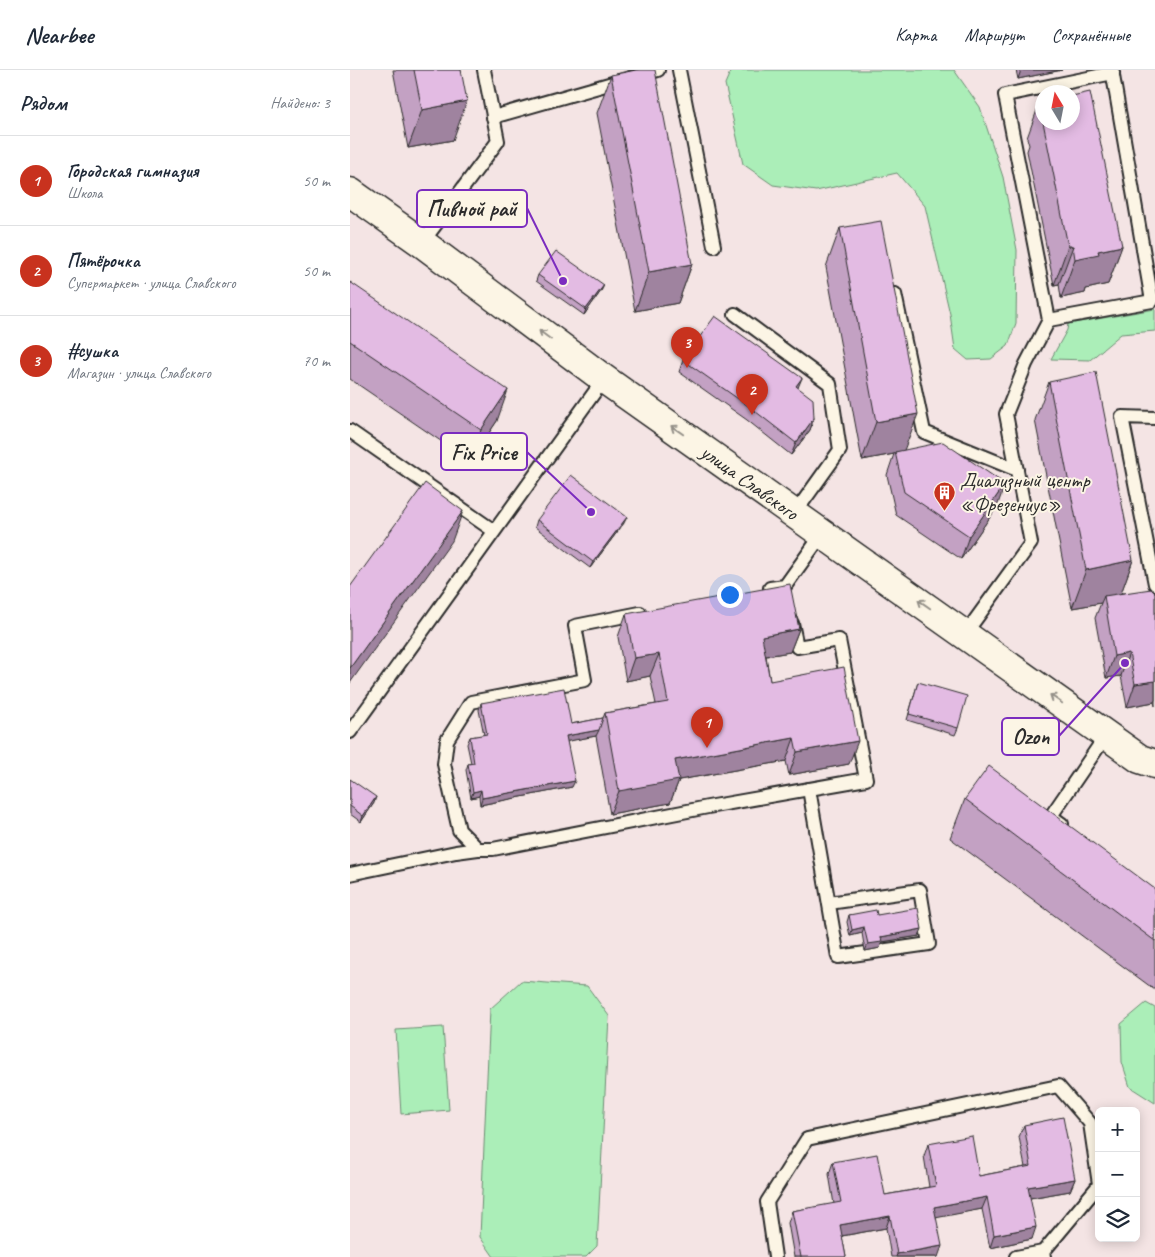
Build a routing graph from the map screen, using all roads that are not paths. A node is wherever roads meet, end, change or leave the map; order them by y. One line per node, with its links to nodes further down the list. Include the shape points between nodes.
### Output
1 (484, 70): 5 (lane)
2 (658, 70): 5 (lane)
3 (679, 70): 8 (lane)
4 (1113, 72): 11 (lane, via 1152,301); 11 (lane, via 1005,95)
5 (493, 118): 7 (lane, via 498,141)
6 (350, 192): 7 (street, улица Славского)
7 (422, 243): 12 (street, улица Славского, one-way to 7)
8 (714, 246)
9 (892, 281): 15 (lane, via 924,432)
10 (735, 314): 16 (lane, via 830,384 840,450)
11 (1049, 320): 15 (lane, via 1026,364 1006,414)
12 (604, 379): 16 (street, улица Славского, one-way to 12); 17 (lane)
13 (1155, 418): 19 (lane, via 1122,417)
14 (350, 431): 17 (lane)
15 (1017, 470): 23 (lane, via 1031,543)
16 (795, 513): 18 (street, улица Славского)
17 (494, 531): 24 (lane)
18 (823, 533): 20 (lane, via 786,590); 23 (street, улица Славского, one-way to 18)
19 (1155, 584)
20 (756, 591)
21 (651, 611): 29 (lane, via 575,626 585,680 471,702 447,740 444,764 459,830)
22 (790, 612): 27 (lane, via 797,647 839,640 866,779)
23 (965, 634): 25 (street, улица Славского, one-way to 23)
24 (350, 732)
25 (1106, 734): 26 (street, улица Славского, via 1140,759); 28 (lane, via 1051,816)
26 (1155, 764)
27 (809, 789): 29 (lane, via 493,849); 31 (lane)
28 (1075, 833)
29 (478, 849): 30 (lane)
30 (350, 874)
31 (829, 903): 31 (lane, via 838,956 929,944 920,890)
32 (1095, 1157): 35 (lane, via 1090,1123 1058,1086 808,1139 767,1202)
33 (1095, 1190): 34 (lane)
34 (1044, 1254): 36 (lane)
35 (775, 1257)
36 (1016, 1257)

